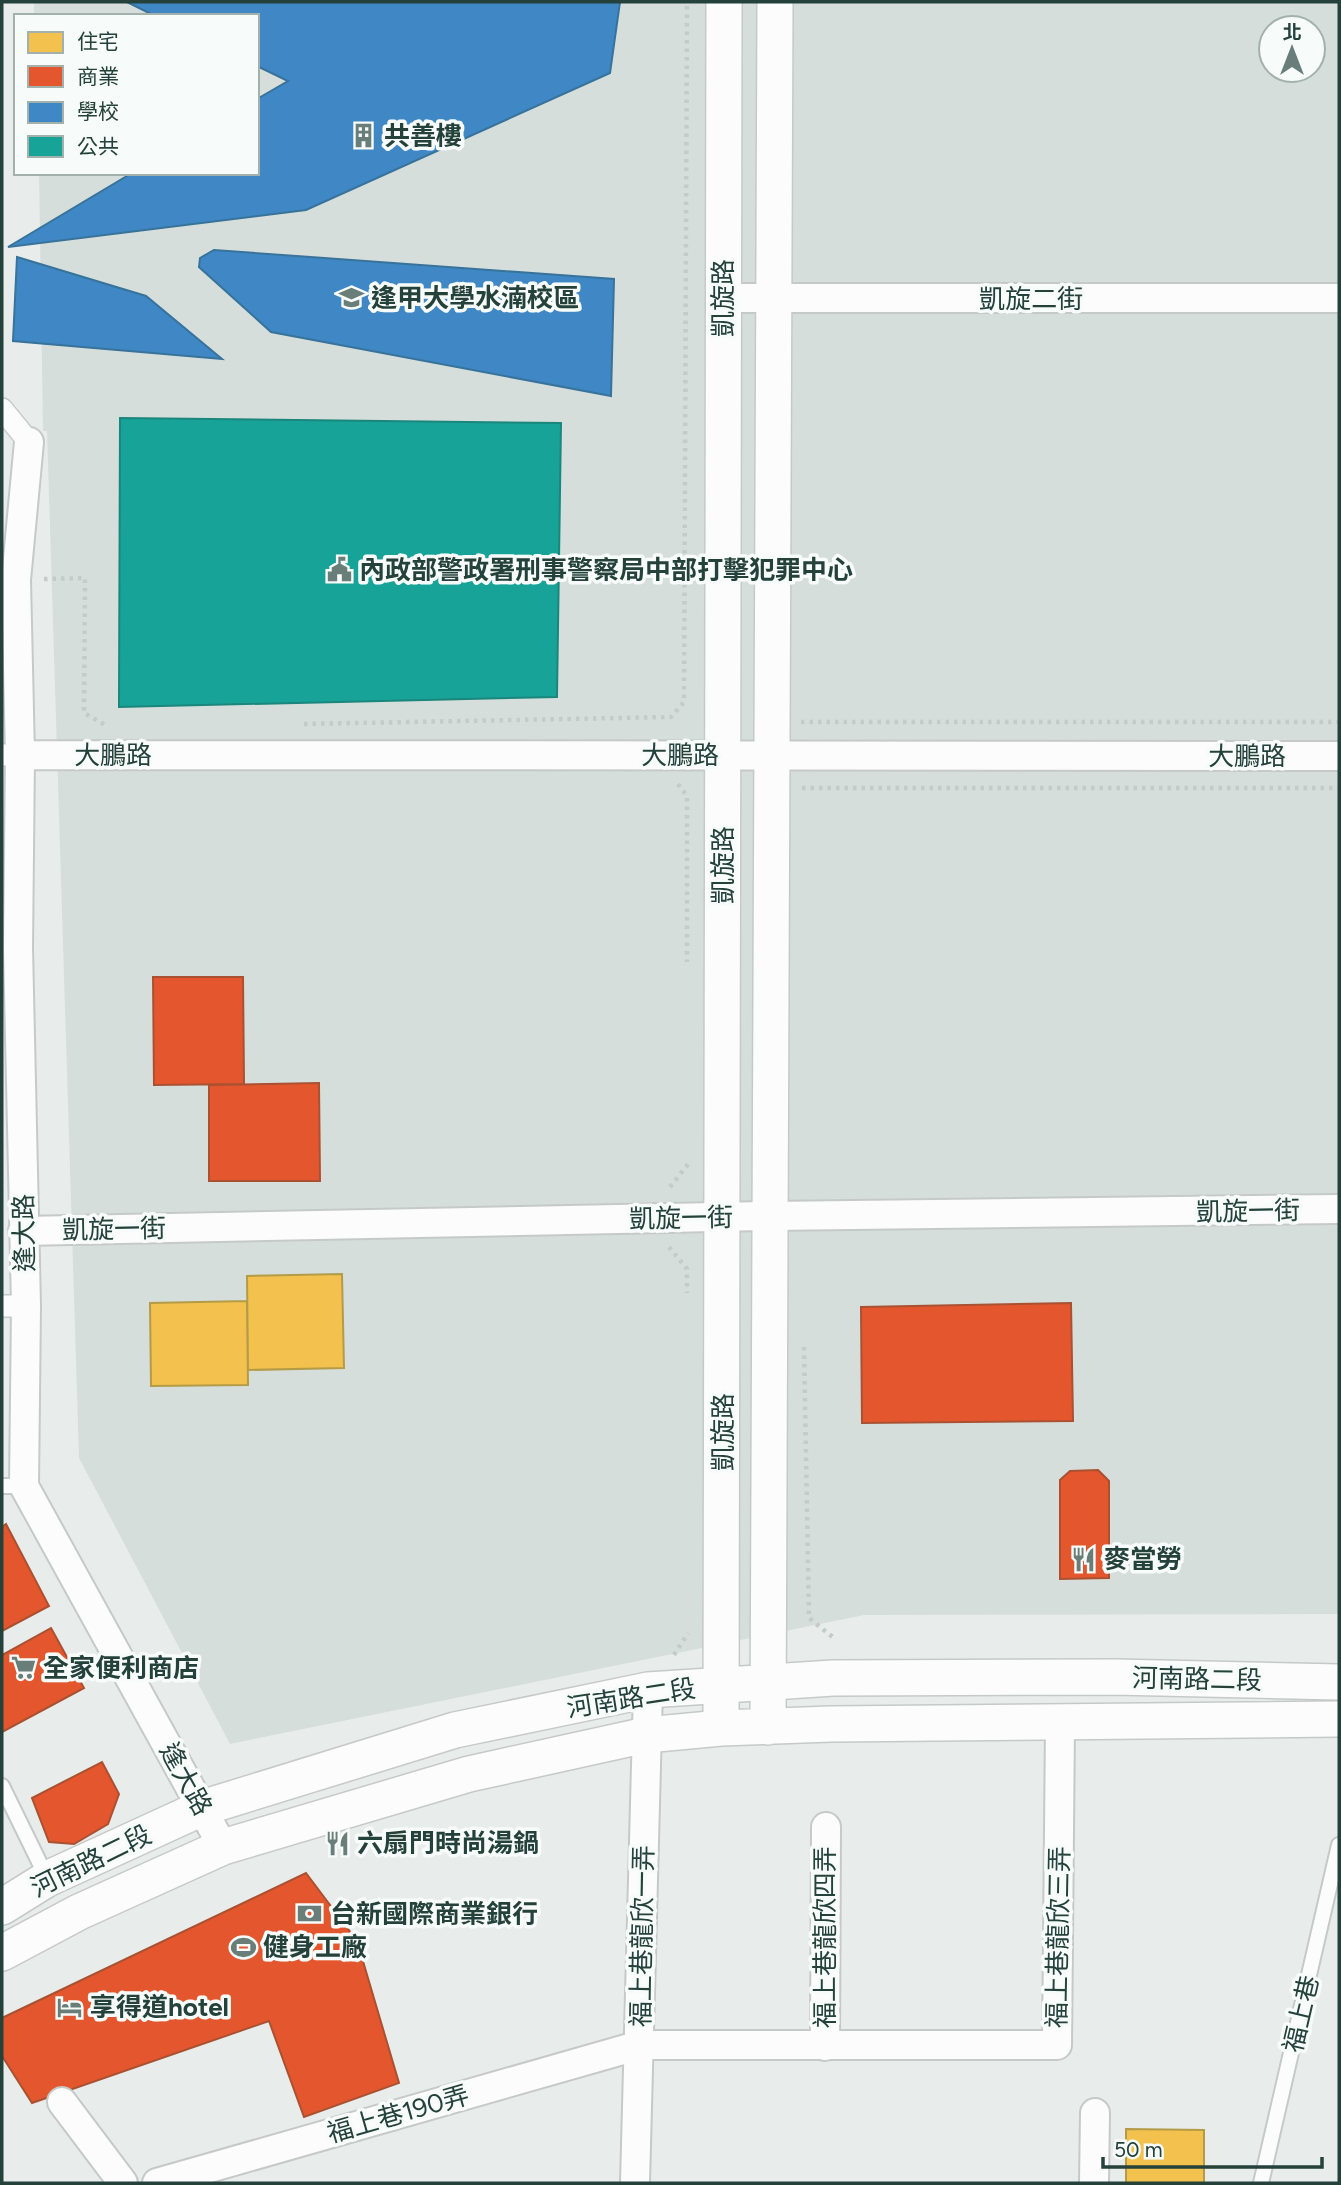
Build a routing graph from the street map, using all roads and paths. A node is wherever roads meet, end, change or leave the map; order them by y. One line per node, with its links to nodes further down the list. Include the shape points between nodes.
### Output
1 (687, 2): 12 (path, via 684,702 671,717)
2 (724, 2): 4 (street, 凱旋路)
3 (775, 2): 6 (street, 凱旋路)
4 (723, 298): 6 (street, 凱旋二街); 15 (street, 凱旋路)
5 (1339, 298): 6 (street, 凱旋二街)
6 (776, 300): 16 (street, 凱旋路)
7 (2, 409): 8 (street)
8 (29, 442): 9 (street, 逢大路)
9 (9, 580): 13 (path, via 85,578 85,713); 14 (street, 逢大路)
10 (795, 712): 11 (path, via 797,722)
11 (1339, 722)
12 (301, 724)
13 (109, 727)
14 (11, 755): 15 (street, 大鵬路); 27 (street, 逢大路)
15 (723, 755): 16 (street, 大鵬路); 26 (street, 凱旋路)
16 (772, 755): 17 (street, 大鵬路); 25 (street, 凱旋路)
17 (1339, 756)
18 (673, 778): 21 (path, via 687,796)
19 (1339, 788): 20 (path, via 799,788)
20 (798, 801)
21 (687, 963)
22 (689, 1153): 23 (path, via 689,1164)
23 (670, 1187)
24 (1339, 1209): 25 (street, 凱旋一街)
25 (768, 1216): 26 (street, 凱旋一街); 37 (street, 凱旋路)
26 (723, 1218): 27 (street, 凱旋一街); 38 (street, 凱旋路)
27 (23, 1231): 30 (street, 逢大路)
28 (669, 1247): 29 (path, via 687,1269)
29 (687, 1296)
30 (14, 1306): 32 (street, 逢大路)
31 (804, 1339): 34 (path, via 809,1618)
32 (13, 1486): 45 (street, 逢大路)
33 (692, 1625): 35 (path, via 683,1645)
34 (835, 1639)
35 (658, 1676): 38 (street, 河南路二段); 43 (street, 福上巷龍欣一弄); 45 (street, 河南路二段, via 455,1730)
36 (1339, 1682): 37 (street, 河南路二段, via 1033,1677 833,1678)
37 (768, 1683): 38 (street, 河南路二段); 41 (street, 凱旋路)
38 (721, 1685): 42 (street, 凱旋路)
39 (1339, 1718): 40 (street, 河南路二段)
40 (1060, 1724): 41 (street, 河南路二段); 53 (street, 福上巷龍欣三弄, via 1057,2045)
41 (768, 1727): 42 (street, 河南路二段)
42 (721, 1728): 43 (street, 河南路二段)
43 (646, 1735): 48 (street, 河南路二段, via 469,1774); 52 (street, 福上巷龍欣一弄)
44 (2, 1786): 49 (lane)
45 (202, 1808): 48 (street, 逢大路); 49 (street, 河南路二段)
46 (826, 1827): 53 (street, 福上巷龍欣四弄)
47 (1339, 1845): 60 (lane, 福上巷)
48 (223, 1847): 51 (street, 河南路二段, via 79,1912)
49 (47, 1879): 50 (street, 河南路二段)
50 (2, 1907)
51 (2, 1953)
52 (640, 2045): 53 (street, 福上巷190弄); 57 (street, 福上巷190弄); 58 (street, 福上巷龍欣一弄)
53 (825, 2046)
54 (62, 2102): 56 (street)
55 (1095, 2113): 59 (street)
56 (123, 2183)
57 (157, 2183)
58 (635, 2183)
59 (1094, 2183)
60 (1261, 2183)

